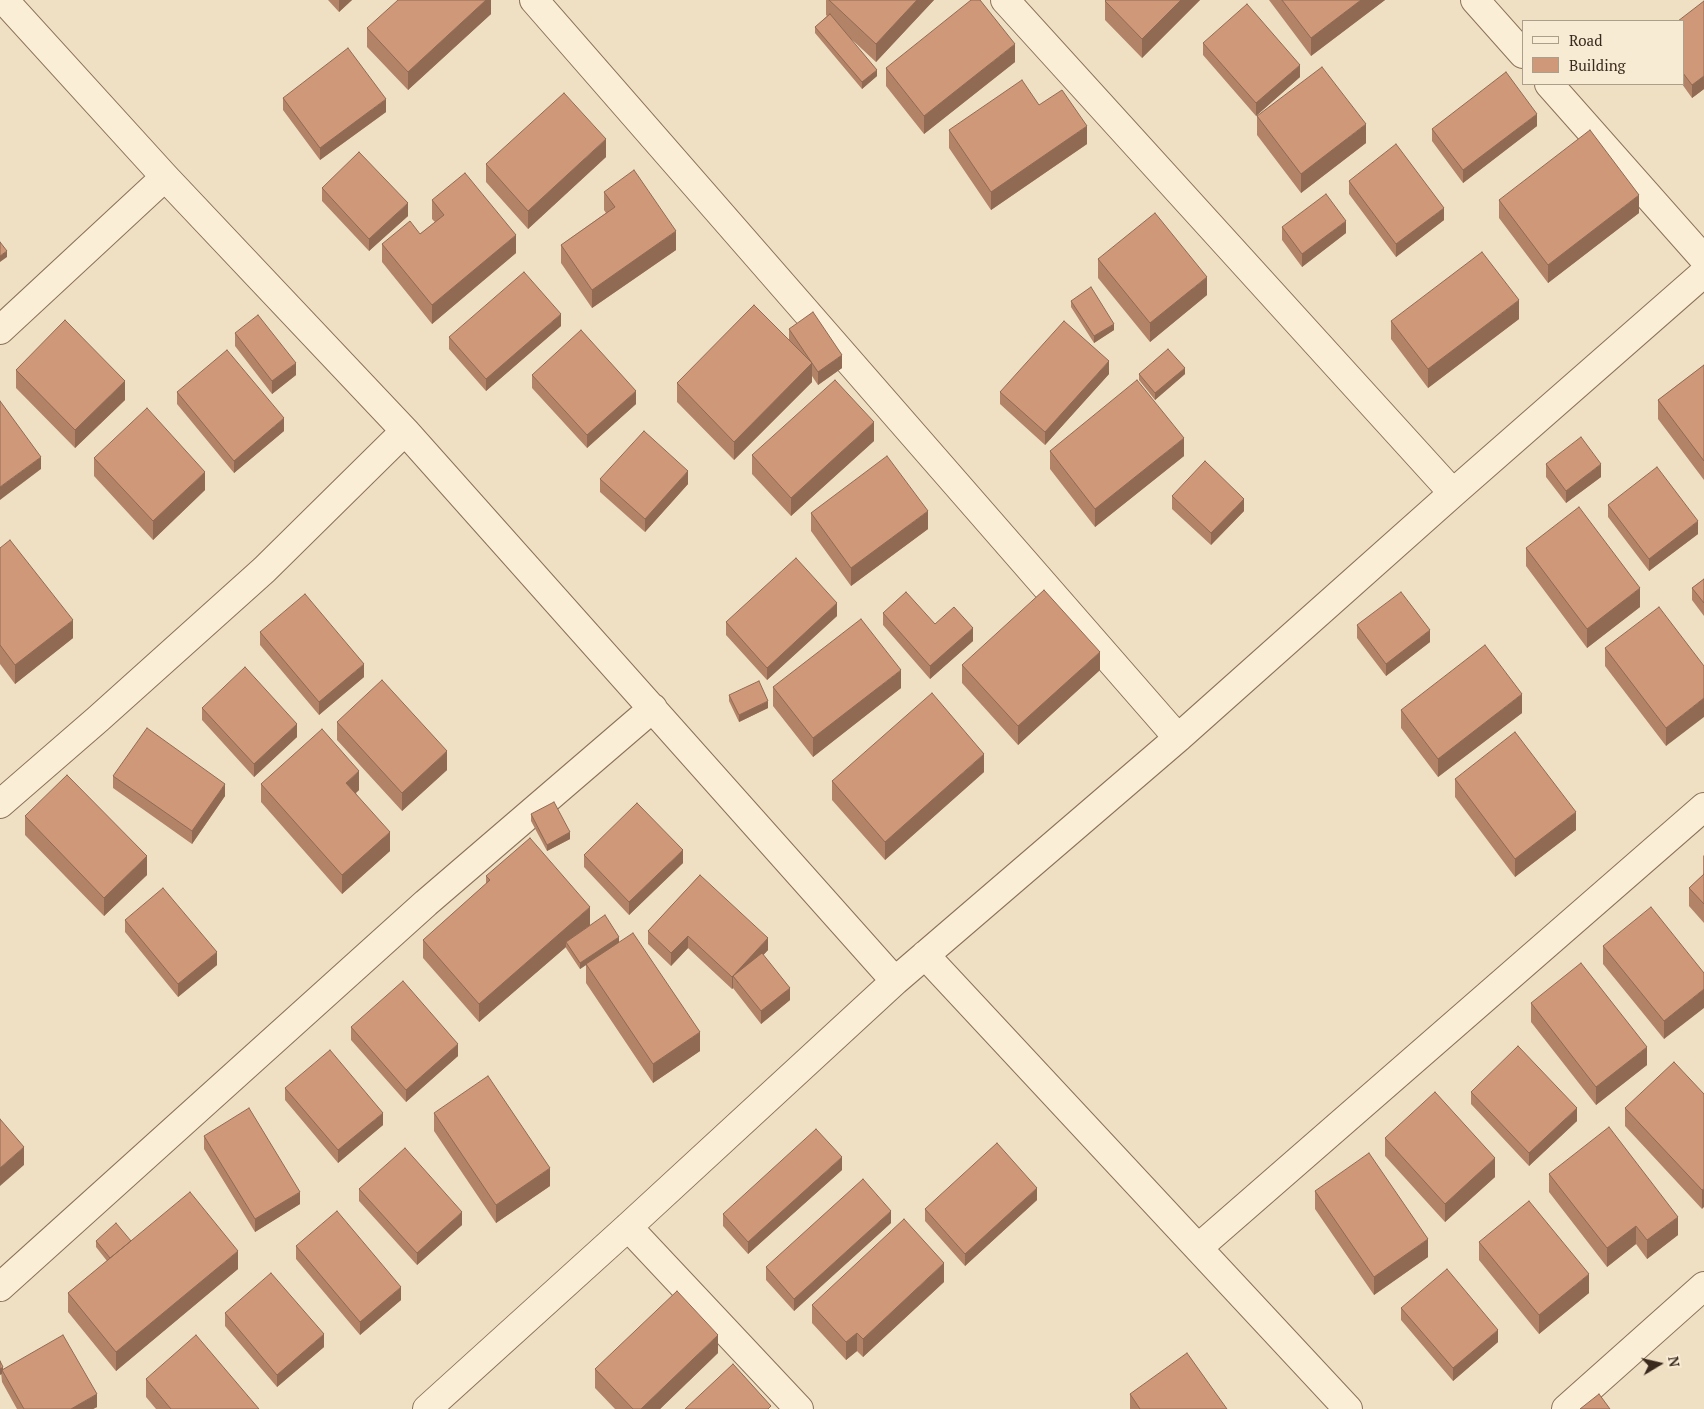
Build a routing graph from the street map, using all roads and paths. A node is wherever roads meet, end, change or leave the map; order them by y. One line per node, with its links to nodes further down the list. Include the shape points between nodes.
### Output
1 (4, 0): 7 (street)
2 (534, 0): 14 (street)
3 (1005, 0): 12 (street)
4 (1475, 0): 5 (street)
5 (1522, 53)
6 (1550, 85): 8 (street)
7 (165, 177): 10 (street); 11 (street)
8 (1704, 259)
9 (1704, 273): 12 (street)
10 (0, 330)
11 (405, 431): 13 (street); 15 (street, via 264,570)
12 (1453, 493): 14 (street)
13 (653, 708): 18 (street); 22 (street, via 426,904)
14 (1178, 738): 17 (street)
15 (0, 804)
16 (1704, 807): 20 (street)
17 (925, 955): 18 (street); 20 (street)
18 (895, 981): 19 (street)
19 (628, 1226): 23 (street); 24 (street)
20 (1198, 1248): 25 (street)
21 (1704, 1286): 26 (street)
22 (0, 1287)
23 (427, 1409)
24 (799, 1409)
25 (1348, 1409)
26 (1566, 1409)

